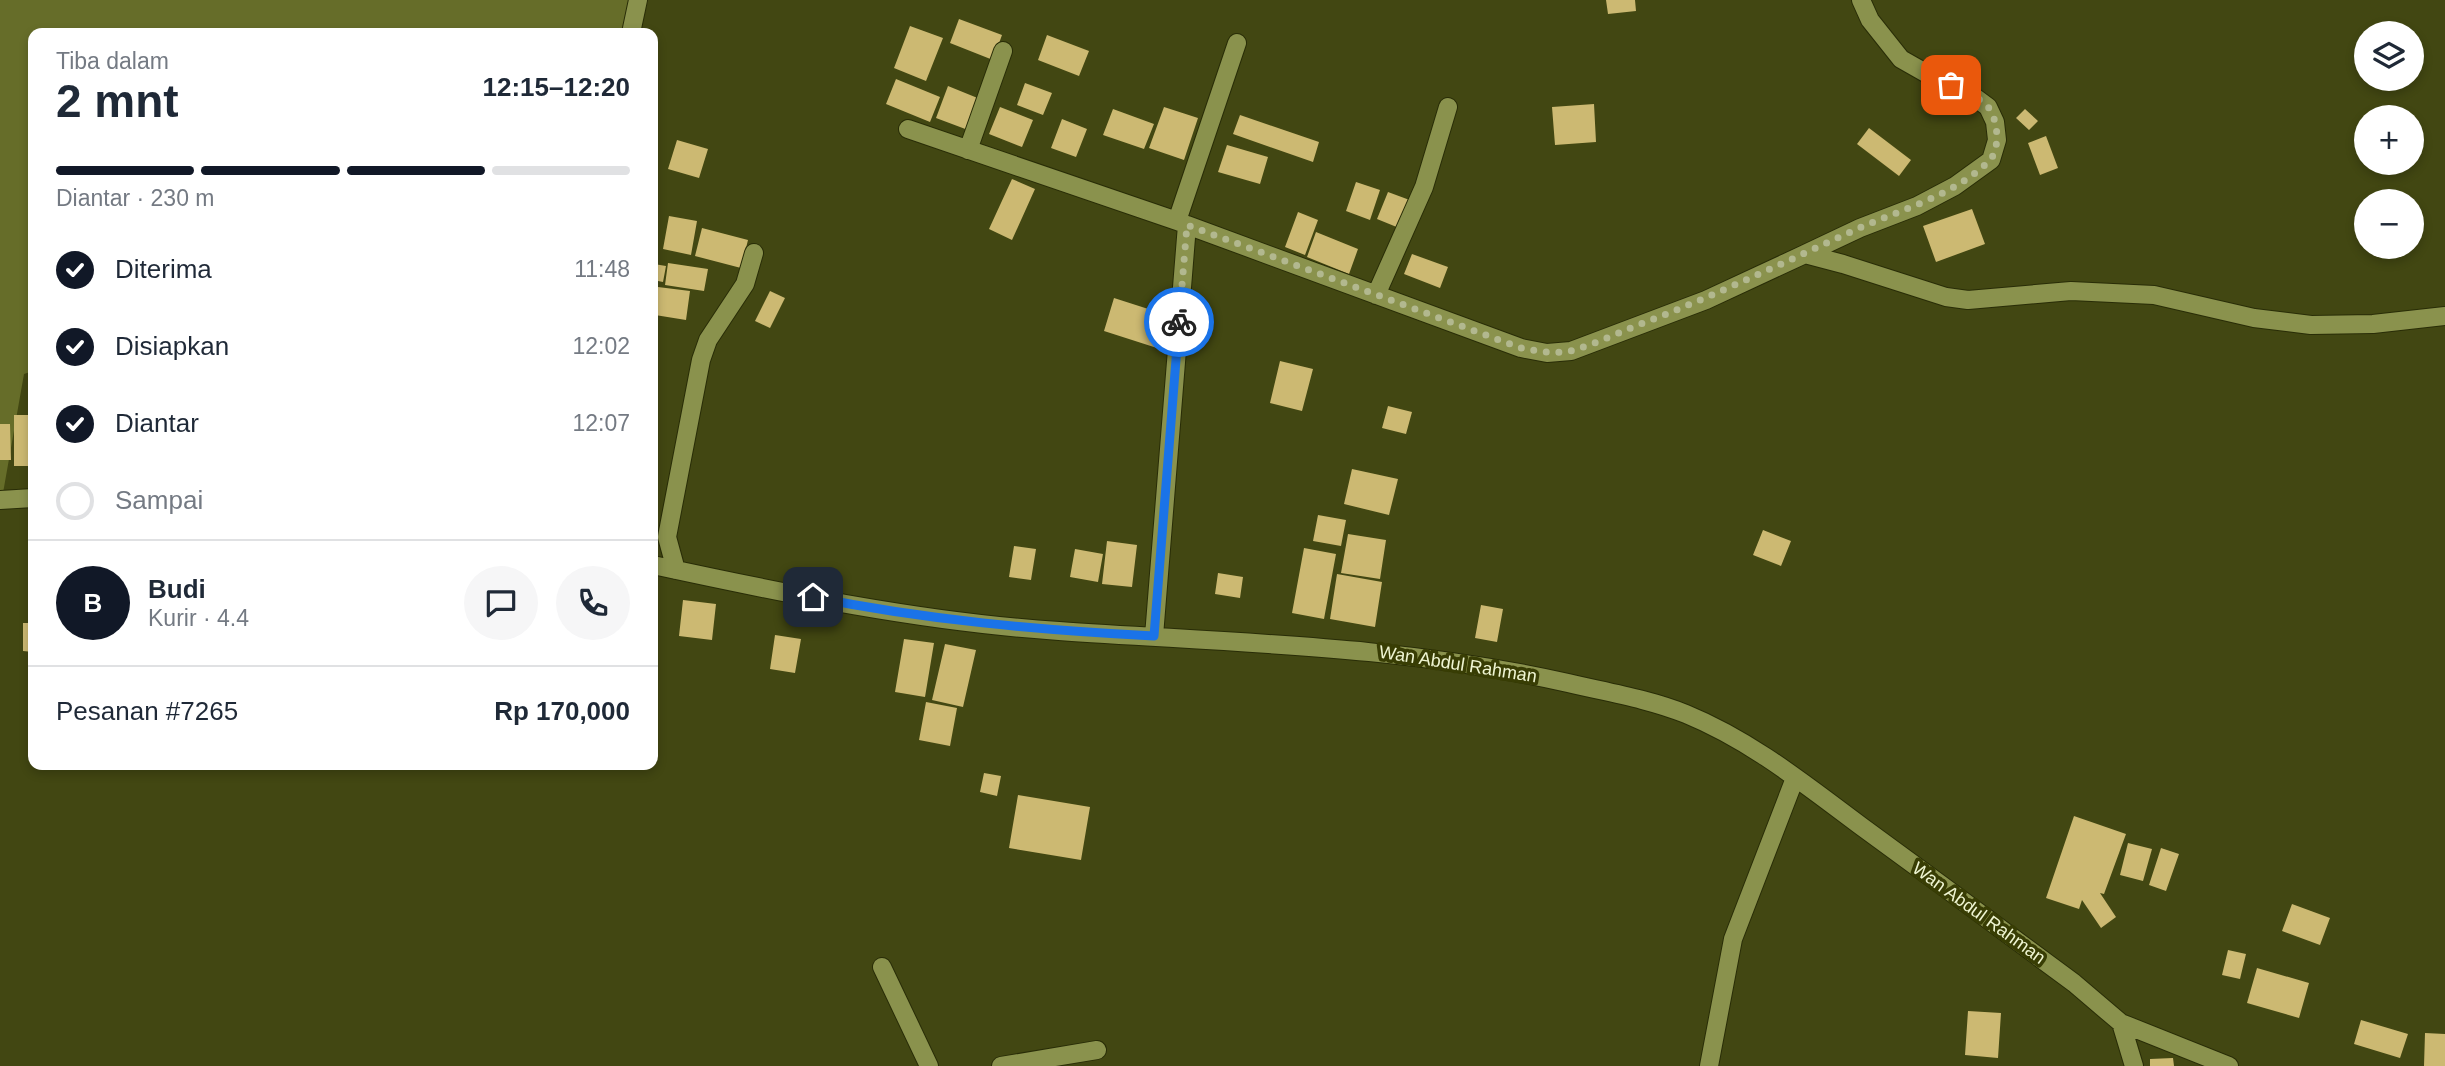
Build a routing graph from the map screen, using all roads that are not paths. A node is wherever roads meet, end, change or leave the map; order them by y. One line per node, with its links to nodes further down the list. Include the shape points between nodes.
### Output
1 (638, 0): 3 (street)
2 (1861, 0): 11 (street, via 1870,20 1901,59 1965,90 1988,107 1997,140 1991,160 1955,186)
3 (632, 28)
4 (1237, 43): 9 (street)
5 (1003, 51): 8 (street)
6 (1448, 107): 12 (street, via 1424,187)
7 (908, 129): 8 (street)
8 (968, 150): 9 (street)
9 (1182, 223): 12 (street); 18 (street)
10 (754, 253): 17 (street, via 745,284 708,340 701,360 667,537)
11 (1805, 254): 12 (street, via 1706,300 1571,351 1521,348); 13 (street, via 1968,300 2071,291 2154,295 2254,318 2311,325)
12 (1376, 295)
13 (2445, 316)
14 (28, 498): 15 (street)
15 (0, 500)
16 (658, 566): 17 (street, Wan Abdul Rahman)
17 (676, 570): 18 (street, Wan Abdul Rahman, via 945,620)
18 (1154, 636): 19 (street, Wan Abdul Rahman, via 1373,651 1510,670 1683,713 1752,746)
19 (1795, 778): 21 (street, Wan Abdul Rahman, via 2074,983); 25 (street, via 1733,939)
20 (882, 967): 23 (street)
21 (2121, 1023): 26 (street); 27 (street)
22 (1097, 1050): 24 (street)
23 (929, 1066)
24 (1001, 1066)
25 (1709, 1066)
26 (2134, 1066)
27 (2230, 1066)

